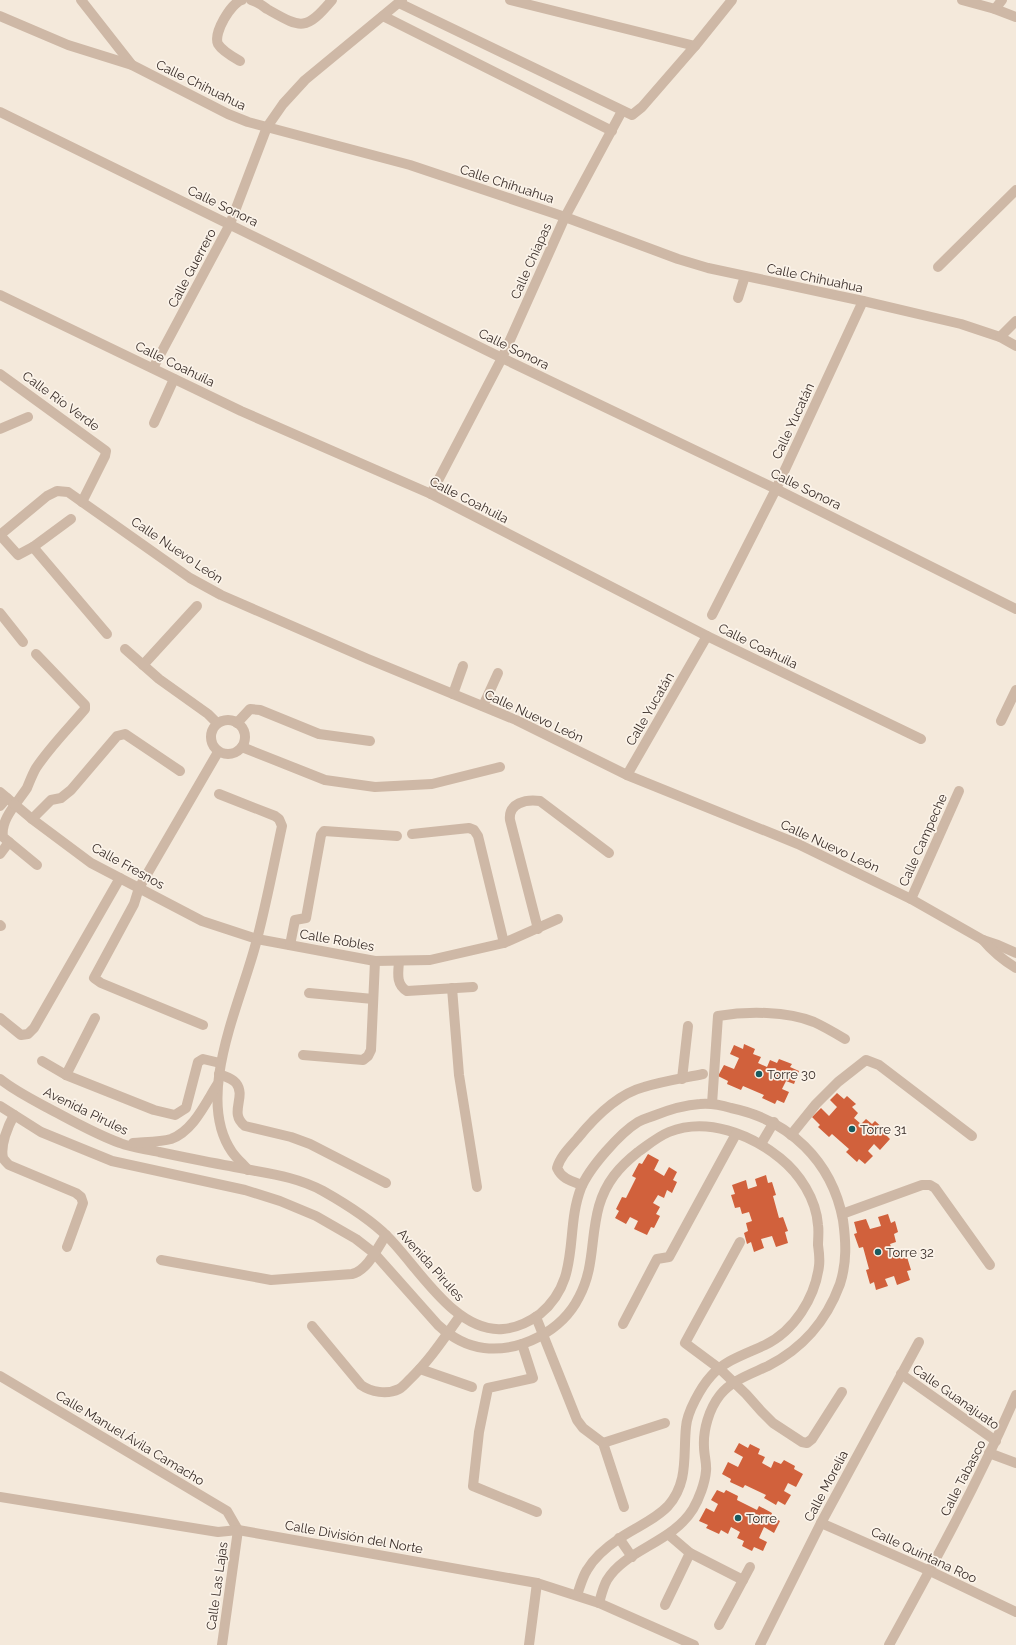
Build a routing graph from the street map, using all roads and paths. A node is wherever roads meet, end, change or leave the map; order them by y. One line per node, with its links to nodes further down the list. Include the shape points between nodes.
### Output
1 (81, 0): 16 (street)
2 (242, 0): 15 (street, via 233,6 217,36 218,44)
3 (251, 0): 4 (street, via 292,23 304,24 315,20)
4 (332, 0)
5 (510, 0): 14 (street)
6 (732, 0): 14 (street)
7 (962, 0): 10 (street)
8 (1002, 0): 10 (street)
9 (400, 1): 12 (street, Calle Guerrero); 17 (street)
10 (995, 9): 13 (street)
11 (0, 16): 16 (street, Calle Chihuahua, via 68,45)
12 (383, 16): 19 (street, Calle Guerrero, via 304,80); 20 (street)
13 (1016, 17)
14 (695, 46): 17 (street, via 642,107 632,115)
15 (240, 61)
16 (132, 65): 19 (street, Calle Chihuahua, via 228,114)
17 (622, 111): 20 (street, Calle Chiapas)
18 (0, 112): 23 (street, Calle Sonora)
19 (267, 127): 22 (street, Calle Chihuahua, via 410,165); 23 (street, Calle Guerrero)
20 (612, 131): 22 (street, Calle Chiapas)
21 (1016, 190): 24 (street)
22 (565, 217): 25 (street, Calle Chihuahua, via 678,259); 32 (street, Calle Chiapas)
23 (230, 224): 32 (street, Calle Sonora); 33 (street, Calle Guerrero)
24 (938, 267)
25 (745, 276): 27 (street); 28 (street, Calle Chihuahua)
26 (0, 295): 33 (street, Calle Coahuila)
27 (738, 298)
28 (863, 301): 30 (street, Calle Chihuahua, via 961,324); 39 (street, Calle Yucatán)
29 (1016, 321): 30 (street)
30 (1000, 337): 31 (street, Calle Chihuahua)
31 (1016, 346)
32 (502, 358): 39 (street, Calle Sonora); 40 (street, Calle Chiapas)
33 (153, 368): 35 (street, Calle Coahuila)
34 (0, 374): 41 (street, Calle Río Verde, via 106,451)
35 (174, 379): 37 (street); 40 (street, Calle Coahuila)
36 (28, 418): 38 (street)
37 (154, 423)
38 (0, 429)
39 (776, 489): 46 (street, Calle Sonora); 48 (street, Calle Yucatán)
40 (431, 494): 50 (street, Calle Coahuila)
41 (82, 502): 43 (street, Calle Nuevo León, via 68,492 52,493); 58 (street, Calle Nuevo León, via 190,578 221,595)
42 (71, 519): 44 (street)
43 (0, 535): 44 (street, via 18,555)
44 (32, 547): 49 (street)
45 (197, 606): 54 (street)
46 (1016, 609)
47 (0, 613): 51 (street)
48 (712, 615)
49 (107, 634)
50 (707, 636): 63 (street, Calle Coahuila); 69 (street, Calle Yucatán)
51 (23, 642)
52 (125, 649): 54 (street)
53 (36, 654): 72 (street, via 85,705 85,709 37,766 27,787)
54 (142, 665): 62 (street)
55 (463, 666): 58 (street)
56 (498, 673): 59 (street)
57 (1016, 690): 60 (street)
58 (453, 694): 59 (street, Calle Nuevo León)
59 (483, 706): 69 (street, Calle Nuevo León)
60 (1001, 721)
61 (237, 722): 62 (street, via 224,720); 64 (street, via 250,709 260,710 319,734); 65 (street, via 245,734)
62 (217, 723): 66 (street, via 210,734 210,741)
63 (921, 739)
64 (370, 741)
65 (242, 747): 66 (street, via 231,755); 67 (street, via 326,780 375,787 432,784)
66 (218, 752): 82 (street)
67 (500, 767)
68 (180, 771): 74 (street, via 125,734 121,734 71,790 61,798 51,800)
69 (628, 775): 83 (street, Calle Nuevo León, via 798,844)
70 (959, 791): 83 (street, Calle Campeche)
71 (219, 794): 86 (street, via 275,816 282,826)
72 (7, 798): 73 (street); 74 (street, Calle Fresnos); 77 (street, via 1,832)
73 (0, 806)
74 (32, 820): 81 (street, Calle Fresnos, via 91,864)
75 (412, 834): 88 (street, via 469,828 474,830 478,836)
76 (397, 836): 89 (street, via 324,831 321,835 306,918 295,920)
77 (9, 842): 79 (street); 80 (street)
78 (609, 853): 85 (street, via 540,800 530,799 513,807 509,814 510,820)
79 (0, 854)
80 (37, 865)
81 (120, 878): 82 (street, Calle Fresnos); 98 (street, via 34,1028 28,1034 21,1035)
82 (139, 888): 86 (street, Calle Fresnos, via 202,921); 100 (street, via 134,904 94,978)
83 (911, 899): 87 (street, Calle Nuevo León)
84 (558, 920): 85 (street, Calle Robles)
85 (538, 929): 88 (street, Calle Robles)
86 (257, 939): 89 (street, Calle Robles); 105 (street)
87 (982, 940): 90 (street, Calle Nuevo León); 93 (street, Calle Nuevo León, via 998,956)
88 (504, 943): 92 (street, Calle Robles, via 430,960)
89 (290, 945): 91 (street, Calle Robles)
90 (1016, 953)
91 (375, 961): 92 (street, Calle Robles); 97 (street)
92 (399, 962): 95 (street, via 399,984 407,991)
93 (1016, 968)
94 (473, 987): 95 (street)
95 (452, 988): 124 (street, via 459,1075)
96 (309, 994): 97 (street)
97 (373, 999): 103 (street, via 371,1050 368,1056 363,1060)
98 (0, 1018)
99 (95, 1018): 108 (street)
100 (204, 1025)
101 (688, 1026): 110 (street)
102 (845, 1039): 112 (street, via 813,1022 782,1014 733,1013 718,1016)
103 (303, 1055)
104 (42, 1061): 108 (street)
105 (220, 1063): 106 (street); 108 (street, via 203,1059 198,1062 186,1108 175,1115 154,1110)
106 (219, 1074): 111 (street); 122 (street, via 236,1083 239,1092 237,1116 239,1122 245,1126 310,1144)
107 (703, 1074): 110 (street)
108 (66, 1075)
109 (0, 1079): 119 (street, Avenida Pirules, via 11,1088)
110 (682, 1079): 123 (street, via 642,1087 623,1097 589,1125 559,1160 557,1168 564,1178)
111 (217, 1085): 119 (street, via 186,1130 170,1139); 121 (street, via 222,1131 232,1152)
112 (712, 1104): 115 (street, Avenida Pirules, via 749,1112); 123 (street, Avenida Pirules, via 669,1109 638,1122 608,1148)
113 (0, 1106): 114 (street)
114 (14, 1115): 128 (street, via 6,1129 1,1149 3,1158 10,1165 81,1197 83,1203); 129 (street, via 41,1132 112,1161 245,1190 280,1201 329,1224 356,1239)
115 (774, 1122): 117 (street, Avenida Pirules); 120 (street)
116 (736, 1134): 120 (street); 134 (street, via 669,1257 657,1259); 137 (street, via 703,1126 668,1132 618,1168 599,1206 593,1234 591,1266 585,1285 571,1310)
117 (791, 1135): 118 (street, via 816,1104 866,1060 879,1065); 125 (street, Avenida Pirules, via 812,1153 827,1176)
118 (972, 1136)
119 (122, 1144): 121 (street, Avenida Pirules)
120 (761, 1144): 140 (street, via 783,1160 807,1189 818,1223 819,1264 815,1285 797,1319 768,1344)
121 (248, 1170): 126 (street, Avenida Pirules, via 290,1177 320,1189 365,1217)
122 (386, 1183)
123 (582, 1185): 133 (street, Avenida Pirules, via 566,1278 550,1305)
124 (477, 1187)
125 (842, 1214): 131 (street, via 922,1185 930,1185 935,1188); 144 (street, Avenida Pirules, via 846,1242 845,1261 830,1307 802,1344 786,1356)
126 (386, 1235): 129 (street); 132 (street, Avenida Pirules)
127 (740, 1242): 140 (street, via 685,1343)
128 (67, 1247)
129 (374, 1253): 130 (street, via 358,1273 271,1280); 136 (street)
130 (161, 1260)
131 (990, 1265)
132 (460, 1316): 133 (street, Avenida Pirules, via 492,1329 508,1329); 136 (street)
133 (536, 1317): 137 (street)
134 (623, 1324)
135 (312, 1326): 141 (street, via 361,1385 369,1390 382,1392 400,1389)
136 (448, 1333): 139 (street, via 467,1344 482,1348 503,1348); 141 (street)
137 (542, 1336): 139 (street); 150 (street, via 577,1420)
138 (919, 1342): 142 (street, Calle Morelia)
139 (522, 1344): 155 (street, via 533,1378 488,1388 479,1432 473,1486)
140 (720, 1368): 144 (street); 159 (street, via 711,1375 696,1397 686,1423 685,1467 680,1487 668,1505 650,1521)
141 (420, 1369): 145 (street)
142 (902, 1374): 149 (street, Calle Guanajuato); 156 (street, Calle Morelia)
143 (0, 1376): 157 (street, Calle Manuel Ávila Camacho, via 227,1510)
144 (734, 1382): 146 (street, via 773,1424 802,1442 812,1439); 158 (street, Avenida Pirules, via 722,1393 706,1424 703,1442 706,1471 693,1510)
145 (472, 1387)
146 (842, 1392)
147 (1016, 1395): 149 (street, Calle Tabasco)
148 (665, 1423): 150 (street)
149 (996, 1441): 151 (street, Calle Tabasco)
150 (602, 1444): 154 (street)
151 (989, 1453): 152 (street); 163 (street, Calle Tabasco)
152 (1016, 1463)
153 (0, 1497): 157 (street, Calle División del Norte, via 218,1532)
154 (624, 1507)
155 (537, 1512)
156 (821, 1523): 163 (street, Calle Quintana Roo); 174 (street, Calle Morelia)
157 (238, 1530): 165 (street, Calle División del Norte); 171 (street, Calle Las Lajas)
158 (669, 1535): 160 (street); 161 (street, Avenida Pirules)
159 (619, 1538): 161 (street); 166 (street, via 586,1571)
160 (690, 1553): 164 (street); 168 (street)
161 (632, 1557): 167 (street, Avenida Pirules, via 606,1582)
162 (750, 1567): 164 (street)
163 (930, 1571): 169 (street, Calle Quintana Roo); 175 (street, Calle Tabasco)
164 (743, 1580): 170 (street)
165 (537, 1583): 166 (street, Calle División del Norte); 172 (street)
166 (577, 1595): 167 (street, Calle División del Norte)
167 (599, 1603): 173 (street, Calle División del Norte)
168 (665, 1605)
169 (1016, 1612)
170 (719, 1625)
171 (222, 1645)
172 (529, 1645)
173 (694, 1645)
174 (760, 1645)
175 (889, 1645)

